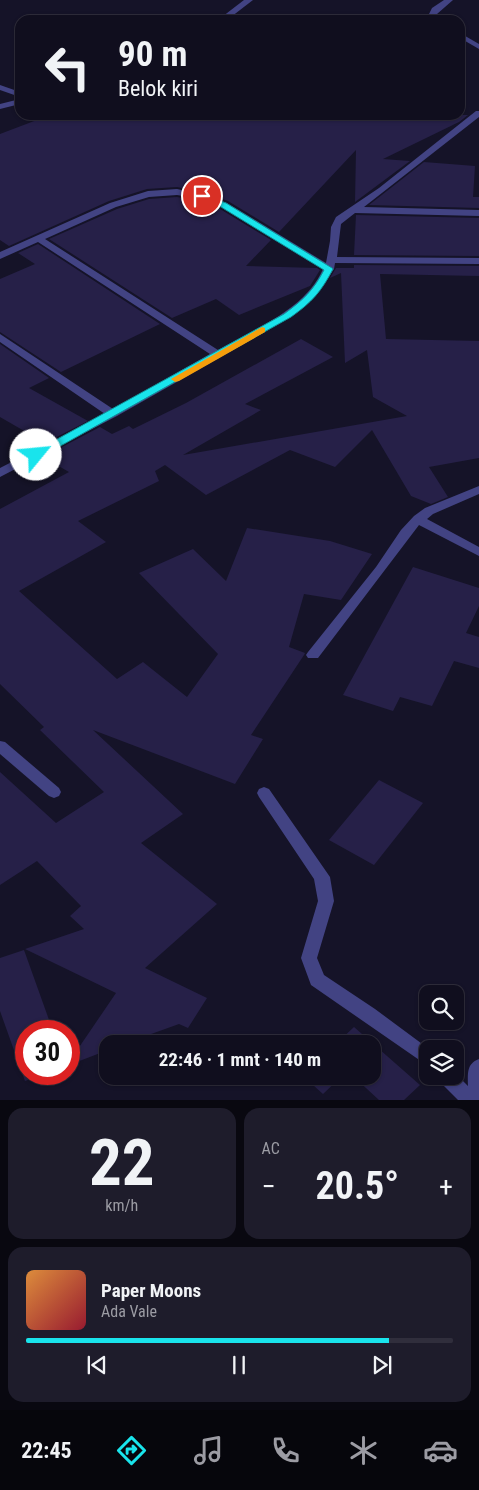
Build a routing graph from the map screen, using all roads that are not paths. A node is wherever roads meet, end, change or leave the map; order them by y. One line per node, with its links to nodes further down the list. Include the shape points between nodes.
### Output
1 (249, 0): 3 (street)
2 (449, 0): 4 (street, via 435,10)
3 (229, 15)
4 (434, 15)
5 (465, 38): 6 (street)
6 (479, 47)
7 (0, 87): 8 (street)
8 (15, 93)
9 (15, 102): 10 (street)
10 (0, 107)
11 (479, 113): 12 (street)
12 (355, 210): 13 (street); 17 (street, via 338,220 334,228 335,242)
13 (479, 213)
14 (39, 239): 15 (street); 17 (street, via 129,199 162,193 191,194 224,205); 19 (street)
15 (0, 256)
16 (479, 261): 17 (street)
17 (330, 264): 19 (street, via 308,301)
18 (0, 337): 20 (street)
19 (218, 355): 20 (street)
20 (113, 414): 21 (street)
21 (0, 473)
22 (479, 490): 23 (street)
23 (418, 518): 24 (street); 25 (street)
24 (479, 552)
25 (313, 656)
26 (0, 746): 27 (street)
27 (54, 792)
28 (264, 792): 29 (street, via 322,877 326,901 309,958 317,980)
29 (419, 1051)
30 (479, 1067): 33 (street)
31 (455, 1085): 32 (street)
32 (470, 1100)
33 (476, 1100)

